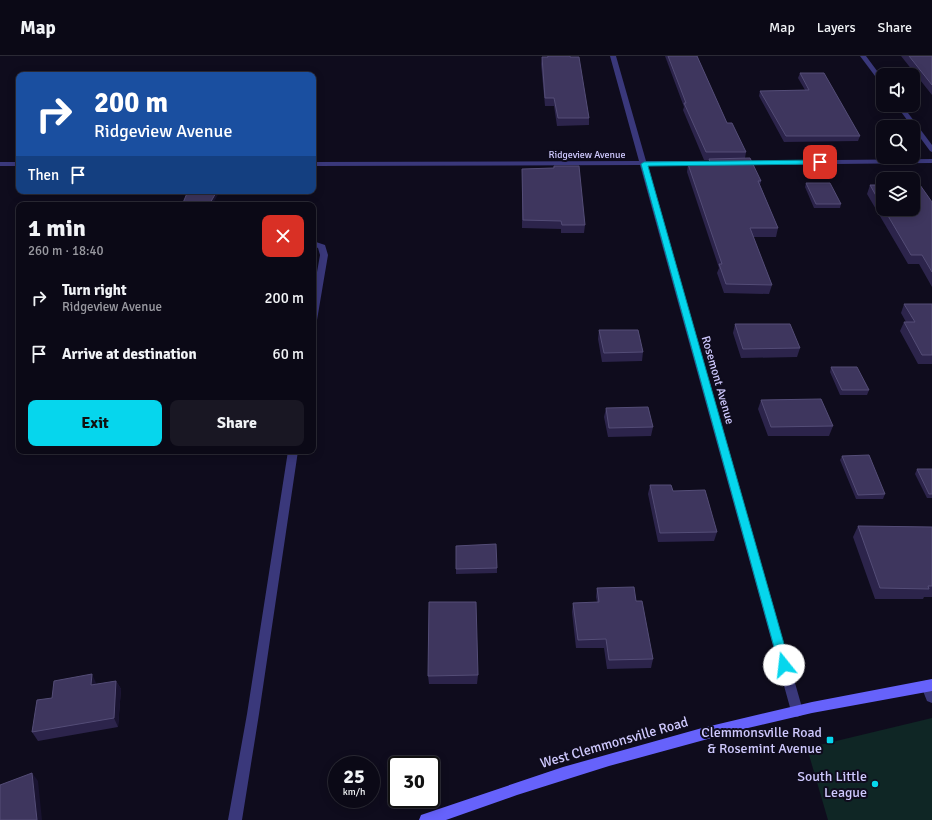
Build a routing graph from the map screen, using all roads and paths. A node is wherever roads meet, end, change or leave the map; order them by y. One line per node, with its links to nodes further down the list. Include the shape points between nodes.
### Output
1 (614, 56): 10 (street, Rosemont Avenue)
2 (863, 56): 3 (street)
3 (876, 74)
4 (904, 112): 5 (street)
5 (932, 150)
6 (932, 161): 10 (street, Ridgeview Avenue)
7 (0, 164): 8 (street)
8 (16, 164)
9 (316, 164): 10 (street, Ridgeview Avenue)
10 (644, 164): 15 (street, Rosemont Avenue)
11 (316, 244): 12 (street, via 322,247 324,255)
12 (316, 302)
13 (293, 454): 16 (street)
14 (930, 689): 15 (main road, West Clemmonsville Road)
15 (797, 711): 17 (main road, West Clemmonsville Road, via 703,733 576,769)
16 (235, 820)
17 (426, 820)

